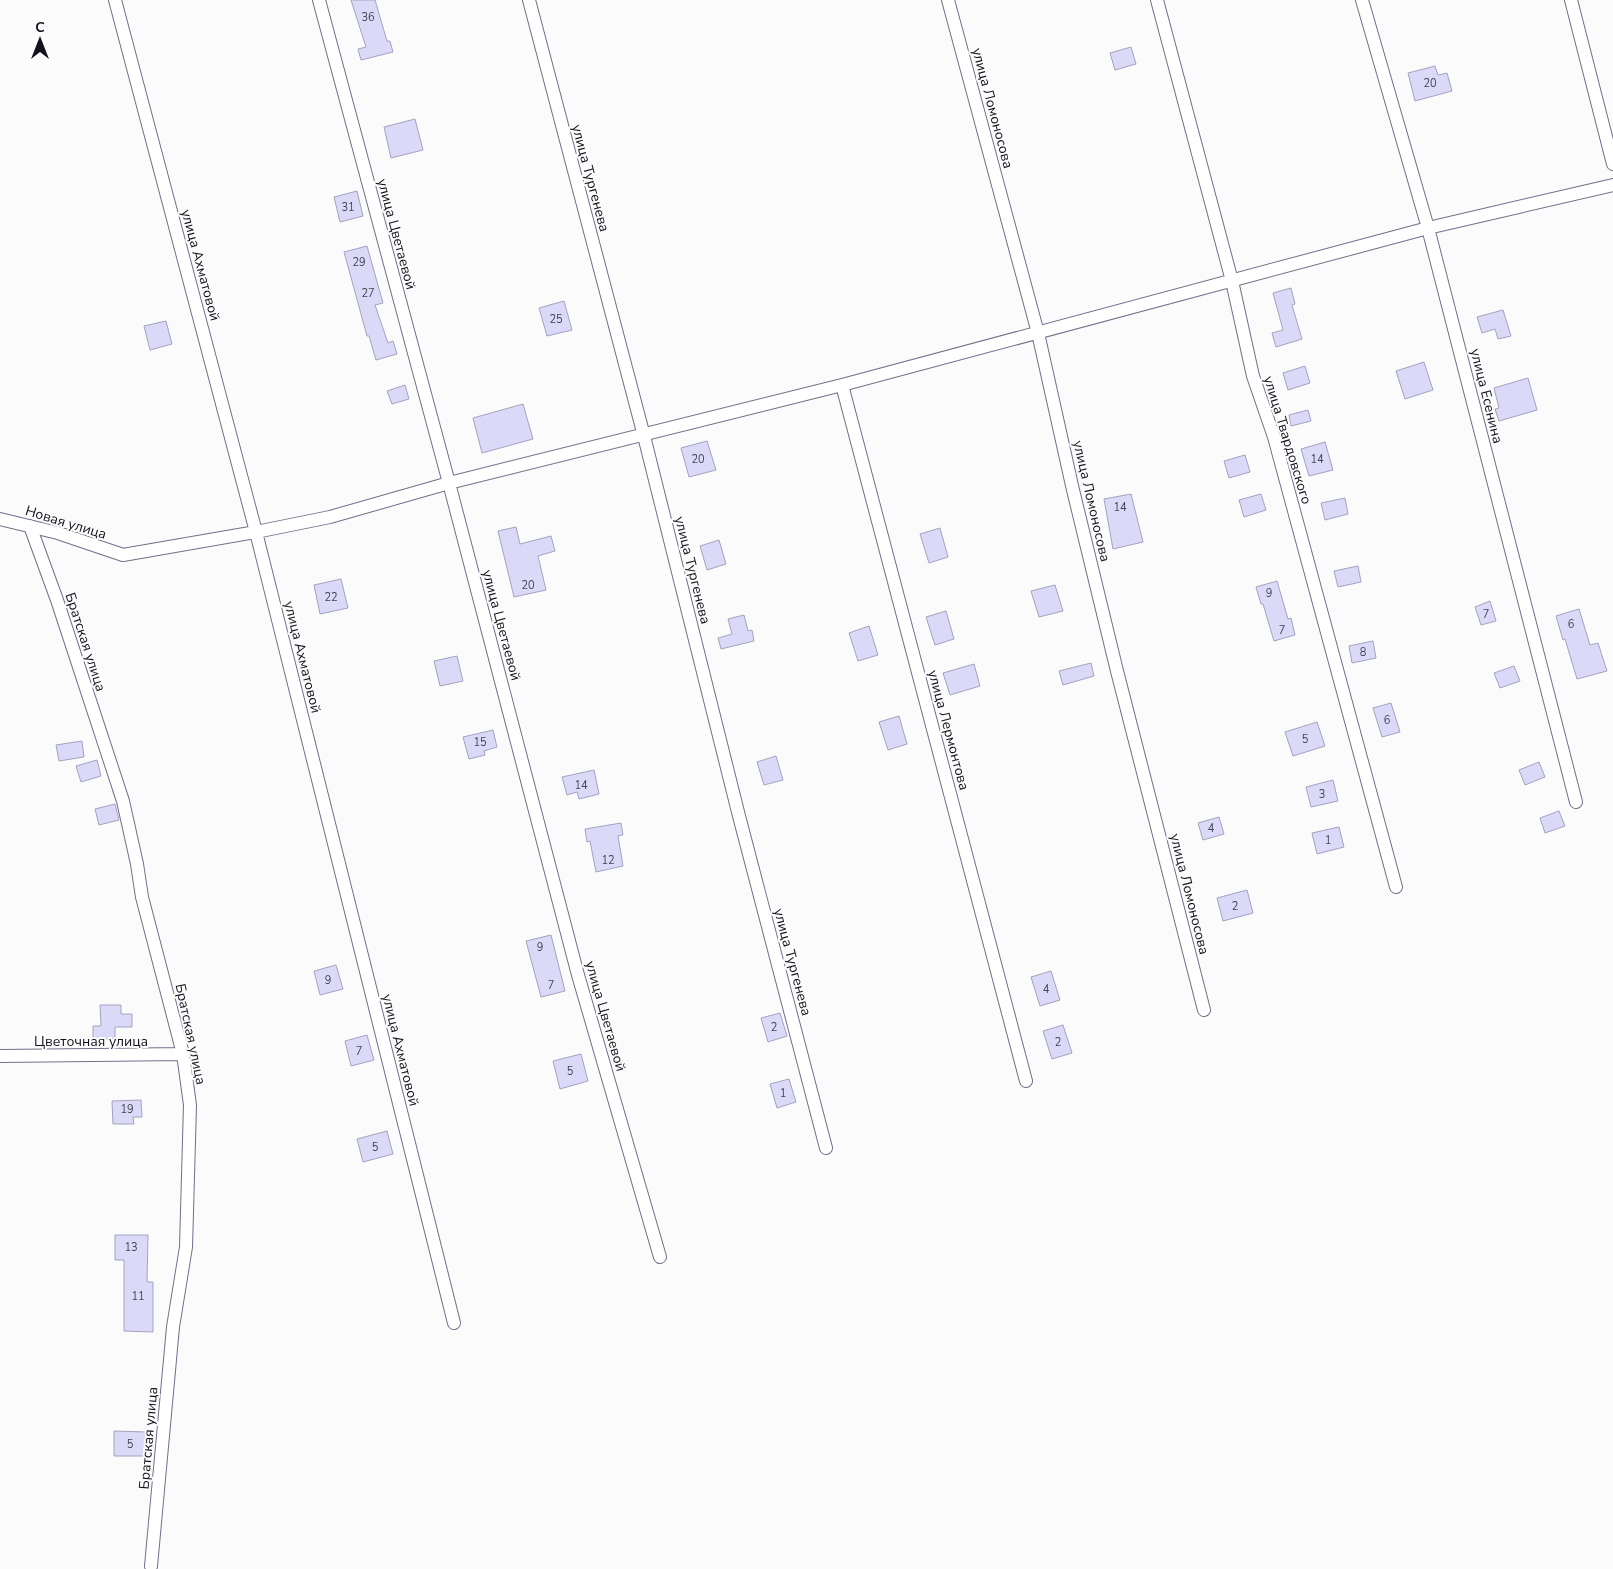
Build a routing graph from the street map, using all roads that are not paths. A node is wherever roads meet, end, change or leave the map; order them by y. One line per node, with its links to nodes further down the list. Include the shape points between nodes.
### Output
1 (115, 0): 18 (street, улица Ахматовой)
2 (319, 0): 15 (street, улица Цветаевой)
3 (529, 0): 14 (street, улица Тургенева)
4 (948, 0): 12 (street, улица Ломоносова)
5 (1157, 0): 11 (street, улица Твардовского)
6 (1362, 0): 10 (street, улица Есенина)
7 (1571, 0): 8 (street)
8 (1613, 164)
9 (1613, 185): 10 (street)
10 (1428, 228): 11 (street); 19 (street, улица Есенина)
11 (1232, 281): 12 (street); 20 (street, улица Твардовского, via 1253,376 1277,446)
12 (1038, 333): 13 (street); 21 (street, улица Ломоносова, via 1115,662)
13 (842, 385): 14 (street); 24 (street, улица Лермонтова)
14 (644, 436): 15 (street); 25 (street, улица Тургенева)
15 (449, 483): 18 (street, via 330,516); 26 (street, улица Цветаевой, via 578,974)
16 (0, 519): 17 (street, Новая улица)
17 (30, 526): 18 (street, Новая улица, via 124,554); 22 (street, Братская улица, via 123,801 142,897)
18 (256, 532): 27 (street, улица Ахматовой)
19 (1576, 802)
20 (1396, 887)
21 (1204, 1010)
22 (183, 1054): 23 (street, Цветочная улица); 28 (street, Братская улица, via 190,1105 186,1247 173,1327)
23 (0, 1056)
24 (1026, 1081)
25 (826, 1148)
26 (660, 1257)
27 (454, 1322)
28 (151, 1566)

